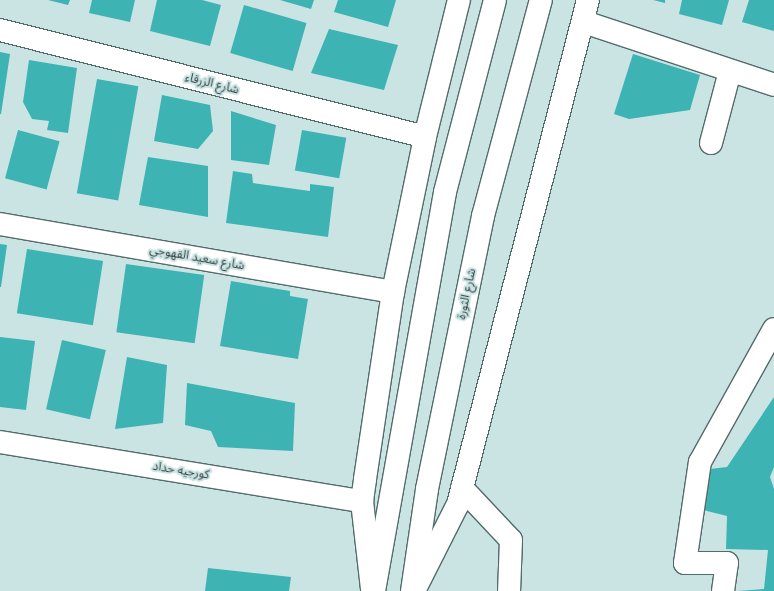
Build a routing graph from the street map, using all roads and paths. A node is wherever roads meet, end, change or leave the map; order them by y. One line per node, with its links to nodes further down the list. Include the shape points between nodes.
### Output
1 (459, 0): 9 (main road)
2 (495, 0): 17 (main road, via 445,192)
3 (540, 0): 18 (main road, شارع الثورة, via 483,216 427,489)
4 (588, 0): 5 (main road)
5 (584, 22): 7 (main road); 15 (main road)
6 (0, 30): 9 (main road, شارع الزرقاء)
7 (730, 71): 8 (main road); 10 (main road)
8 (774, 85)
9 (425, 137): 12 (main road)
10 (711, 143)
11 (0, 224): 12 (main road, شارع سعيد القهوجي)
12 (393, 292): 16 (main road)
13 (774, 329): 20 (main road, via 700,462 685,563 727,563)
14 (0, 442): 16 (main road, كورجيه حداد)
15 (462, 488): 18 (main road, via 458,504); 19 (main road, via 511,540)
16 (362, 500): 17 (main road)
17 (373, 591)
18 (413, 591)
19 (509, 591)
20 (723, 591)

